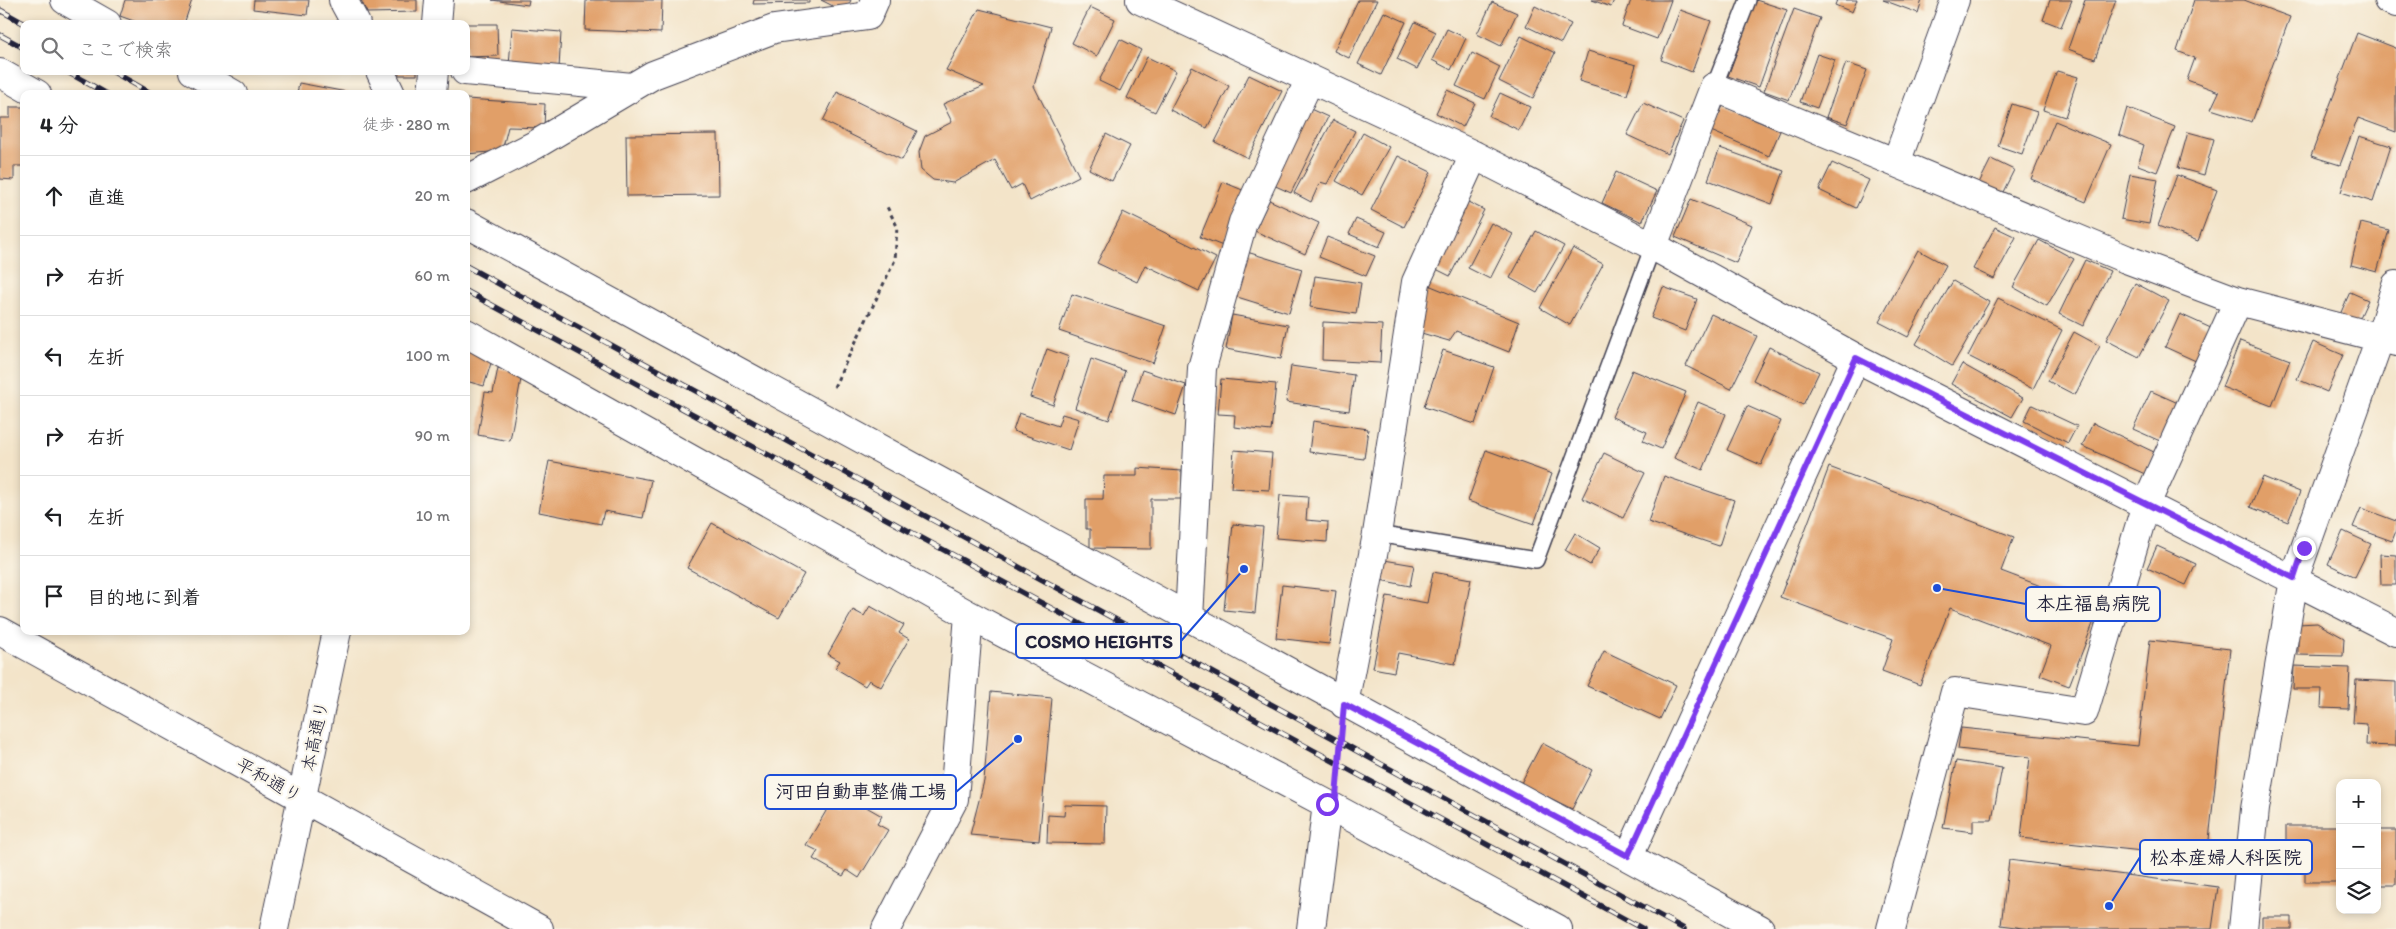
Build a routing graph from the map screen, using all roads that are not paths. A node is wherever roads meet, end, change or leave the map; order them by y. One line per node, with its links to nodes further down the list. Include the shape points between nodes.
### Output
1 (65, 0): 10 (street)
2 (344, 0): 11 (street)
3 (439, 0): 12 (street)
4 (875, 0): 19 (street, via 868,16 774,29 653,76)
5 (1140, 0): 18 (street)
6 (1748, 0): 20 (lane)
7 (1955, 0): 26 (street)
8 (2388, 0): 9 (street)
9 (2396, 3)
10 (101, 20)
11 (354, 20)
12 (437, 20)
13 (470, 72): 19 (street)
14 (0, 73): 21 (street)
15 (200, 75): 22 (street)
16 (382, 75): 23 (street)
17 (434, 75): 24 (street)
18 (1310, 79): 25 (street); 39 (street, via 1243,222 1202,368)
19 (632, 88): 27 (street, via 535,145)
20 (1714, 88): 26 (street); 29 (street)
21 (30, 90)
22 (226, 90)
23 (390, 90)
24 (432, 90)
25 (1474, 156): 29 (street); 36 (street, via 1416,282)
26 (1896, 163): 31 (street, via 2126,259)
27 (470, 178)
28 (470, 225): 39 (street)
29 (1653, 246): 34 (street); 36 (lane, via 1536,560)
30 (2396, 284): 33 (street)
31 (2238, 301): 33 (street); 35 (street)
32 (470, 335): 38 (street)
33 (2388, 340): 37 (street)
34 (1856, 358): 35 (street); 46 (street)
35 (2146, 504): 37 (street); 53 (street, via 2084,712 1955,692)
36 (1378, 534): 43 (street)
37 (2294, 578): 41 (street); 54 (street, via 2254,809)
38 (970, 615): 45 (street); 49 (street, via 954,799)
39 (1189, 619): 43 (street)
40 (0, 631): 44 (street, 平和通り)
41 (2396, 632)
42 (336, 635): 44 (street, 本高通り)
43 (1344, 704): 46 (street)
44 (302, 798): 47 (street, 本高通り); 48 (street, 平和通り)
45 (1331, 806): 50 (street); 51 (street)
46 (1628, 856): 52 (street)
47 (274, 929)
48 (539, 929)
49 (886, 929)
50 (1311, 929)
51 (1558, 929)
52 (1760, 929)
53 (1891, 929)
54 (2243, 929)

